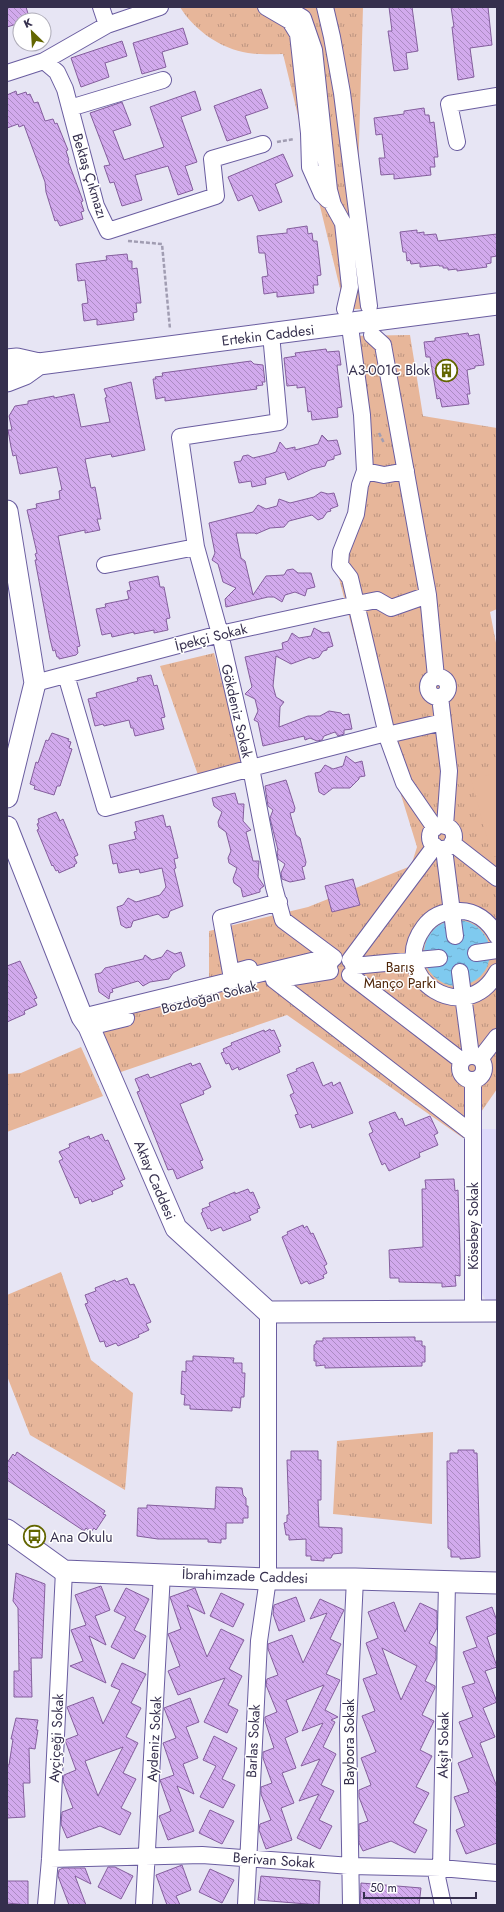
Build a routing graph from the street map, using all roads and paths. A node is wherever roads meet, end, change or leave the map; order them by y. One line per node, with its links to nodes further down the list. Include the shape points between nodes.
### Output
1 (101, 7): 6 (street)
2 (160, 7): 6 (street)
3 (266, 7): 12 (street, via 290,21 298,34)
4 (285, 7): 15 (street, via 304,18 314,50)
5 (325, 7): 18 (street, via 342,93)
6 (107, 25): 7 (street)
7 (44, 61): 8 (street); 11 (street, Bektaş Çıkmazı, via 58,72 66,89)
8 (7, 73)
9 (163, 80): 11 (street)
10 (497, 96): 13 (street, via 449,104)
11 (70, 108): 16 (street, Bektaş Çıkmazı, via 96,206)
12 (309, 136): 14 (path); 15 (street, via 310,167 322,194)
13 (457, 142)
14 (263, 144): 16 (street, Bektaş Çıkmazı, via 212,159 216,196)
15 (332, 205): 19 (street, via 343,230 350,286)
16 (108, 231): 23 (path, via 119,240 162,244)
17 (497, 304): 20 (main road, Ertekin Caddesi)
18 (369, 306)
19 (345, 309)
20 (271, 334): 23 (main road, Ertekin Caddesi); 30 (street, via 279,422 180,437)
21 (351, 334): 27 (street, via 362,415)
22 (372, 335): 28 (street, via 383,345)
23 (171, 347): 25 (main road, Ertekin Caddesi)
24 (7, 360): 25 (main road, Ertekin Caddesi, via 17,359)
25 (40, 364): 26 (main road, Ertekin Caddesi, via 25,374)
26 (7, 381)
27 (365, 471): 28 (street, via 384,476); 33 (street, via 360,485 356,514 341,552 340,565 350,578)
28 (406, 471): 32 (street)
29 (7, 511): 36 (main road)
30 (196, 547): 31 (street); 34 (street, Gökdeniz Sokak)
31 (104, 565)
32 (428, 595): 33 (street, İpekçi Sokak, via 391,608 377,600); 37 (street, via 436,677 430,680 428,690 432,695 440,697)
33 (357, 604): 34 (street, İpekçi Sokak); 38 (street)
34 (220, 634): 35 (street, İpekçi Sokak); 39 (street, Gökdeniz Sokak)
35 (66, 675): 36 (street, İpekçi Sokak); 39 (street, via 105,808)
36 (35, 683): 40 (main road)
37 (443, 722): 38 (street, Gökdeniz Sokak); 42 (street, via 449,771)
38 (387, 734): 39 (street, Gökdeniz Sokak); 42 (street, via 404,783)
39 (251, 768): 45 (street)
40 (7, 797)
41 (7, 827): 60 (main road, Aktay Caddesi)
42 (440, 827): 43 (street, via 431,838)
43 (444, 846): 44 (street); 46 (street); 55 (street)
44 (497, 878)
45 (276, 895): 49 (street, via 284,920); 49 (street, via 221,918 231,973)
46 (451, 911): 47 (street); 48 (street, via 474,913 484,919); 53 (street, via 438,915 428,922 415,943)
47 (455, 936)
48 (497, 936)
49 (320, 947): 54 (street)
50 (497, 950): 51 (street)
51 (476, 952)
52 (439, 958): 53 (street)
53 (414, 960): 55 (street); 59 (street, via 420,977 427,986 448,997)
54 (331, 964): 58 (street, Bozdoğan Sokak); 60 (street, via 320,959)
55 (351, 967): 62 (street)
56 (460, 972): 59 (street)
57 (497, 972): 59 (street, via 481,991)
58 (274, 980): 60 (street, Bozdoğan Sokak); 63 (street)
59 (464, 997): 62 (street)
60 (86, 1022): 66 (main road, Aktay Caddesi, via 176,1228)
61 (497, 1037): 62 (street)
62 (471, 1058): 63 (street, Kösebey Sokak, via 460,1072 465,1078 473,1080)
63 (473, 1138): 64 (street, Kösebey Sokak)
64 (473, 1310): 65 (main road); 66 (main road)
65 (497, 1311)
66 (268, 1312): 70 (street, Barlas Sokak)
67 (7, 1530): 68 (main road)
68 (64, 1571): 69 (main road, İbrahimzade Caddesi); 76 (street, Ayçiçeği Sokak)
69 (162, 1574): 70 (main road, İbrahimzade Caddesi); 74 (street, Aydeniz Sokak)
70 (268, 1579): 71 (main road, İbrahimzade Caddesi); 75 (street, Barlas Sokak, via 259,1641)
71 (355, 1579): 72 (main road, İbrahimzade Caddesi); 77 (street, Baybora Sokak, via 348,1726)
72 (447, 1583): 73 (main road, İbrahimzade Caddesi); 78 (street, Akşit Sokak)
73 (497, 1583)
74 (148, 1857): 75 (street, Berivan Sokak, via 202,1855); 76 (street, Berivan Sokak); 81 (street, Aydeniz Sokak)
75 (247, 1858): 77 (street, Berivan Sokak); 82 (street, Barlas Sokak)
76 (50, 1859): 80 (street, Ayçiçeği Sokak)
77 (351, 1866): 78 (street, Berivan Sokak); 83 (street, Baybora Sokak)
78 (440, 1868): 79 (street, Berivan Sokak); 84 (street, Akşit Sokak, via 437,1877)
79 (497, 1873)
80 (46, 1905)
81 (144, 1905)
82 (246, 1905)
83 (351, 1905)
84 (443, 1905)

